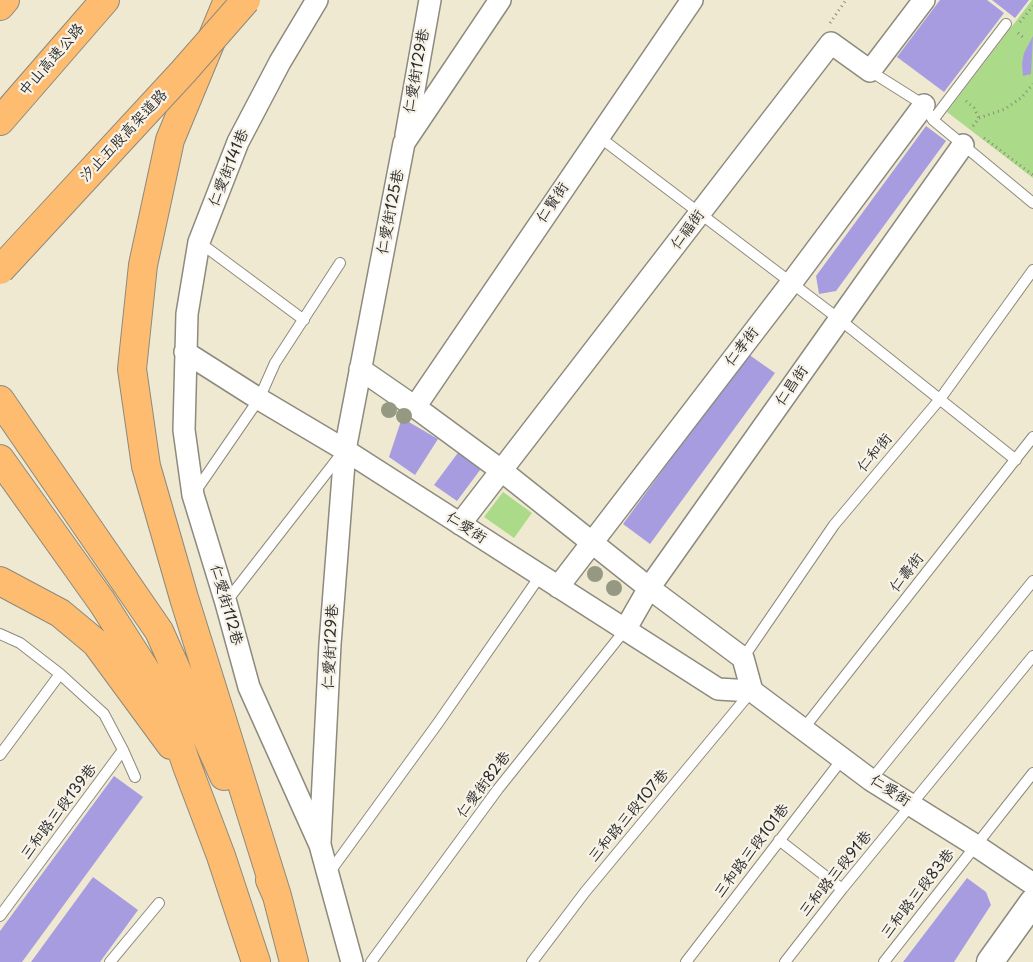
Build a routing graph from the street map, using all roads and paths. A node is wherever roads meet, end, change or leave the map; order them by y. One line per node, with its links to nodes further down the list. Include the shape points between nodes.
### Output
1 (5, 0): 10 (highway)
2 (104, 0): 17 (highway, 中山高速公路)
3 (228, 0): 71 (highway, via 170,140 143,265 132,369 146,466)
4 (246, 0): 26 (highway, 汐止五股高架道路, bridge)
5 (317, 0): 24 (street, 仁愛街141巷, via 238,142)
6 (430, 0): 20 (street, 仁愛街129巷)
7 (500, 0): 20 (street, 仁愛街125巷)
8 (692, 0): 18 (street, 仁賢街)
9 (924, 0): 12 (street)
10 (0, 6)
11 (1006, 24): 15 (lane)
12 (870, 71): 15 (lane); 23 (street, 仁福街, via 831,43)
13 (1033, 84): 16 (path, via 1005,109)
14 (974, 108): 16 (path)
15 (928, 112): 19 (lane); 28 (street, 仁孝街)
16 (979, 118): 19 (path)
17 (0, 121)
18 (598, 136): 23 (lane); 36 (street, 仁賢街)
19 (965, 139): 21 (path); 22 (lane); 29 (street, 仁昌街)
20 (404, 143): 32 (street, 仁愛街125巷)
21 (1033, 176)
22 (1033, 203)
23 (700, 214): 28 (lane); 41 (street, 仁福街)
24 (200, 242): 30 (lane); 31 (street, 仁愛街141巷, via 187,314)
25 (340, 263): 30 (lane)
26 (0, 270)
27 (1033, 270): 33 (lane, 仁和街)
28 (792, 282): 29 (lane); 44 (street, 仁孝街)
29 (839, 318): 33 (lane); 48 (street, 仁昌街)
30 (304, 320): 34 (lane, via 275,363)
31 (185, 352): 34 (street, 仁愛街); 42 (street, 仁愛街112巷, via 184,430)
32 (360, 369): 36 (street); 38 (street, 仁愛街125巷)
33 (940, 398): 40 (lane); 53 (lane, 仁和街, via 834,525)
34 (259, 399): 38 (street, 仁愛街); 42 (lane)
35 (0, 400): 71 (highway, via 160,631)
36 (415, 407): 41 (street)
37 (1033, 437): 40 (lane, 仁壽街)
38 (344, 450): 43 (street, 仁愛街); 49 (lane); 66 (street, 仁愛街129巷)
39 (0, 459): 60 (highway, via 102,602 164,699)
40 (1016, 460): 56 (lane, 仁壽街)
41 (502, 472): 43 (street, 仁福街); 44 (street)
42 (193, 495): 49 (street, 仁愛街112巷)
43 (460, 524): 47 (street, 仁愛街)
44 (591, 543): 47 (street, 仁孝街); 48 (street)
45 (1033, 580): 63 (lane)
46 (0, 581): 60 (highway, via 60,613 96,643)
47 (549, 581): 50 (street, 仁愛街); 68 (lane, via 438,723)
48 (649, 588): 50 (street, 仁昌街); 53 (street)
49 (226, 603): 66 (street, 仁愛街112巷, via 249,687)
50 (625, 630): 55 (street, 仁愛街, via 718,690); 79 (lane, 仁愛街82巷, via 498,789)
51 (0, 634): 54 (lane, via 20,643)
52 (1033, 656): 64 (lane, 三和路三段91巷)
53 (743, 658): 55 (street)
54 (60, 674): 57 (lane, via 104,714); 58 (lane)
55 (752, 691): 56 (street, 仁愛街); 80 (lane, 三和路三段107巷, via 585,892)
56 (804, 728): 59 (street, 仁愛街)
57 (123, 750): 62 (lane); 74 (lane, 三和路三段139巷)
58 (0, 756)
59 (843, 758): 63 (street, 仁愛街); 65 (lane, 三和路三段101巷)
60 (186, 766): 76 (highway)
61 (1033, 773): 67 (lane, 三和路三段83巷)
62 (135, 777)
63 (871, 780): 64 (street, 仁愛街)
64 (912, 805): 67 (street, 仁愛街); 70 (lane, 三和路三段91巷)
65 (779, 840): 70 (lane); 81 (lane, 三和路三段101巷)
66 (320, 845): 68 (street)
67 (975, 845): 69 (street, 仁愛街); 83 (lane, 三和路三段83巷)
68 (328, 874): 78 (street)
69 (1033, 884)
70 (842, 889): 82 (lane, 三和路三段91巷)
71 (277, 896): 77 (highway)
72 (1033, 902): 84 (street)
73 (159, 903): 75 (lane)
74 (0, 916)
75 (110, 962)
76 (256, 962)
77 (294, 962)
78 (352, 962)
79 (371, 962)
80 (532, 962)
81 (686, 962)
82 (785, 962)
83 (884, 962)
84 (990, 962)

